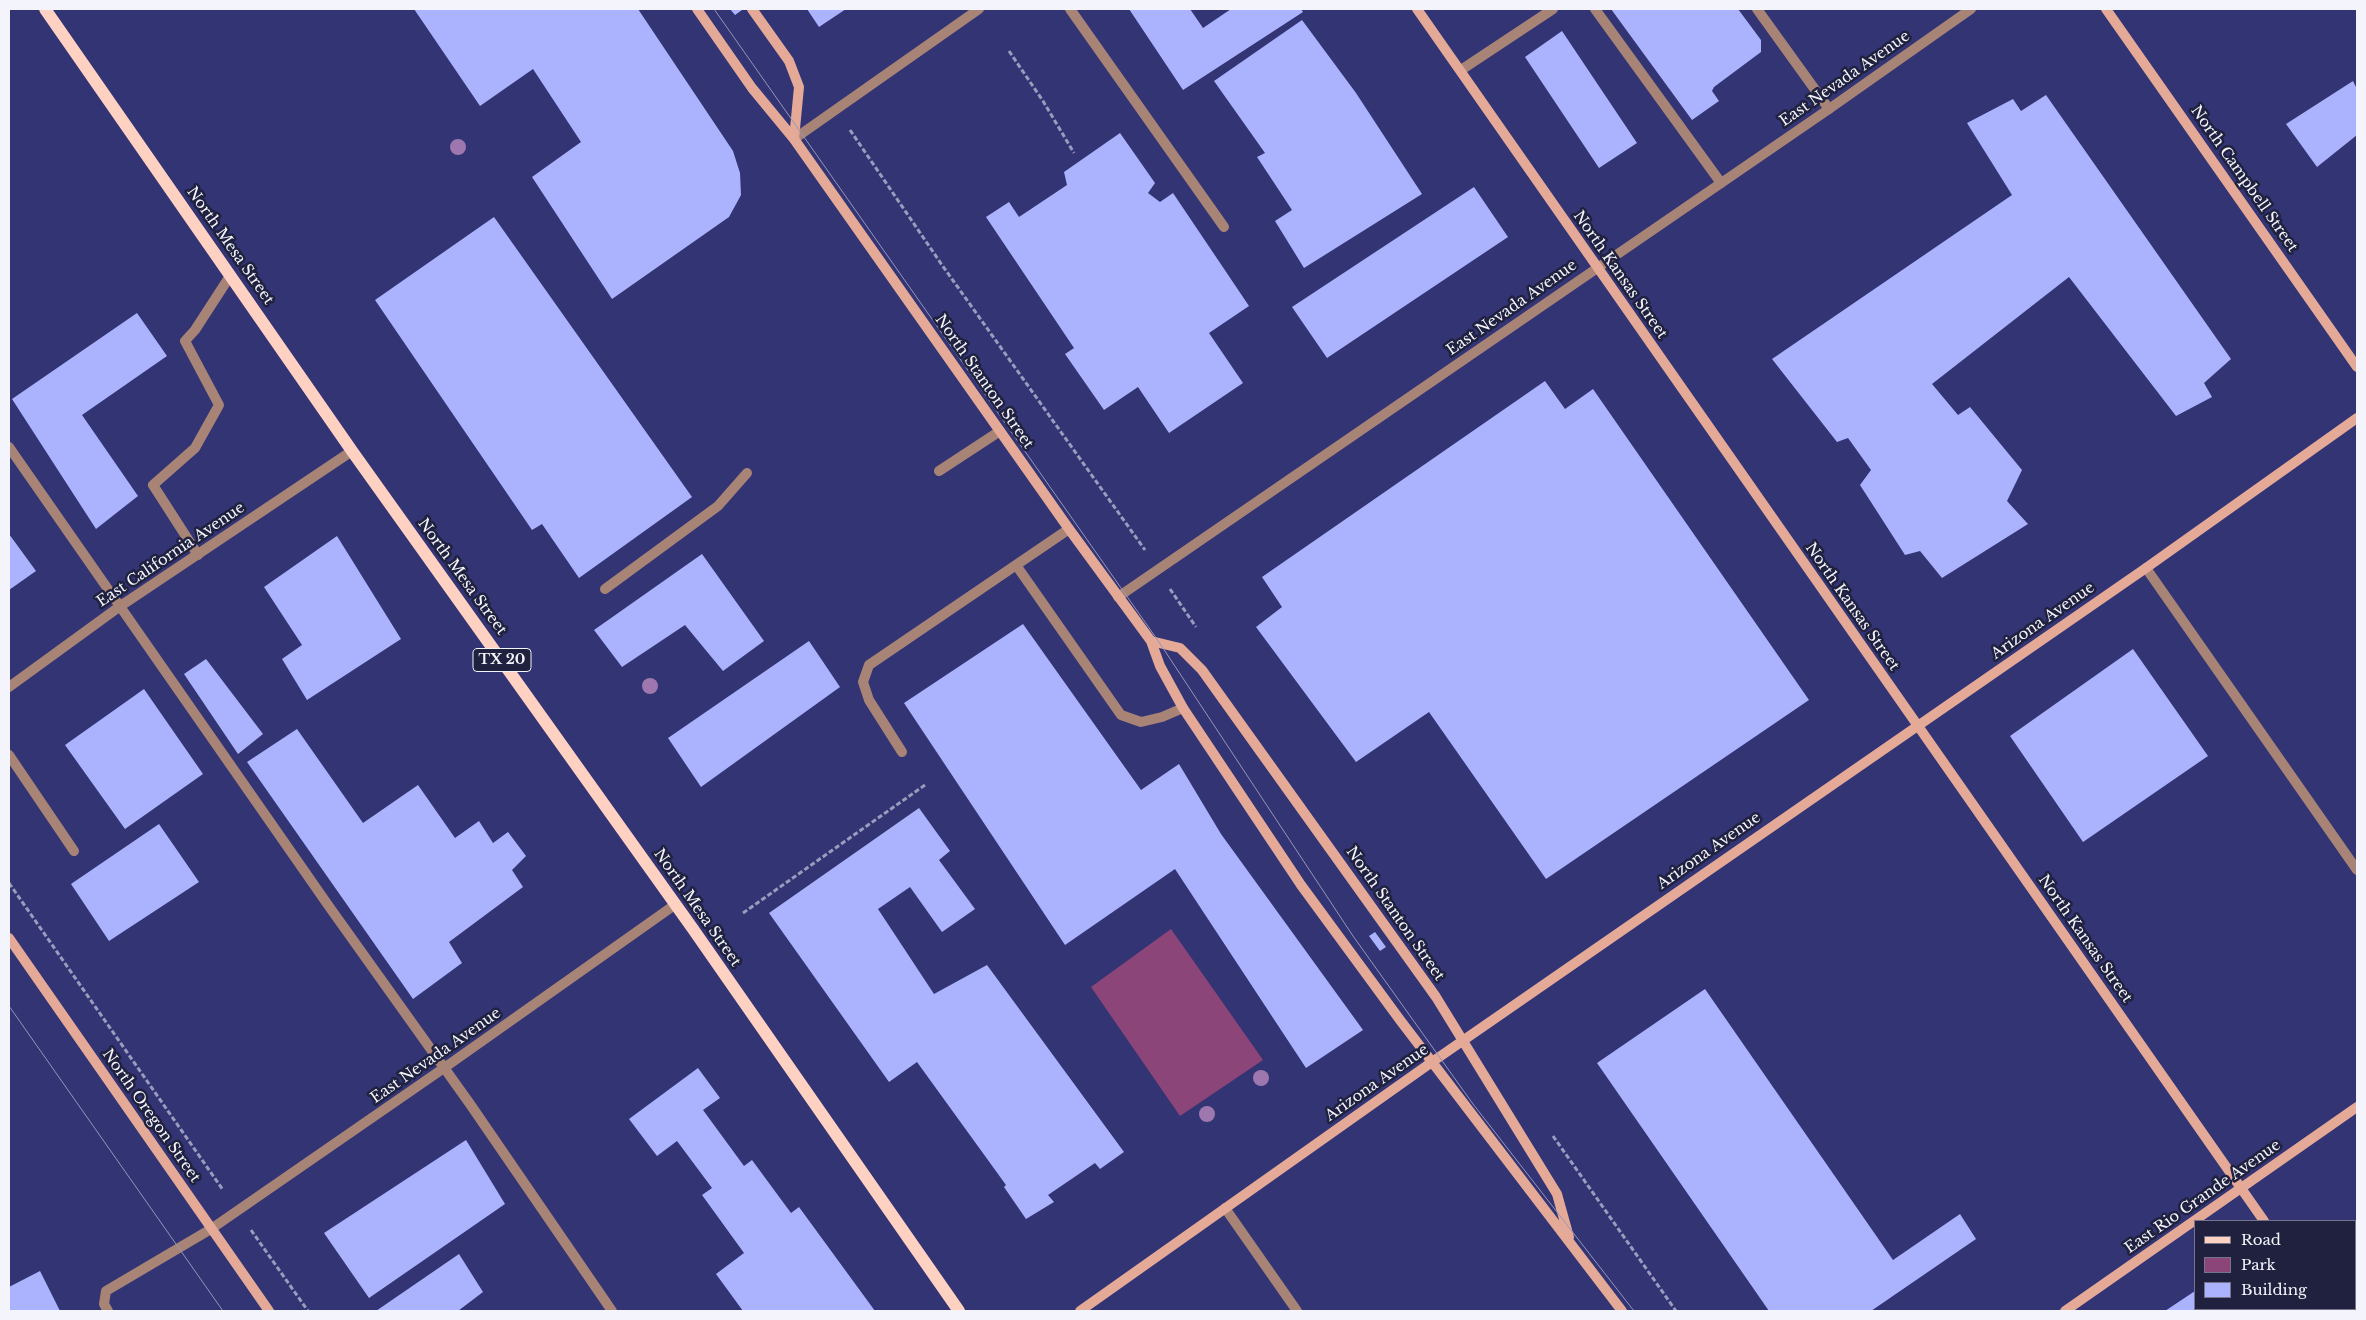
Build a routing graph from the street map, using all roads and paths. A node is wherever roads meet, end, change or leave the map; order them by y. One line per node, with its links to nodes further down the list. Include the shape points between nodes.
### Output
1 (44, 9): 20 (main road, North Mesa Street / TX 20)
2 (697, 9): 15 (main road, North Stanton Street, via 752,88)
3 (752, 9): 15 (main road, via 789,61 799,87)
4 (979, 9): 15 (street)
5 (1070, 9): 18 (street)
6 (1417, 9): 13 (main road, North Kansas Street)
7 (1553, 9): 13 (street)
8 (1595, 9): 17 (street)
9 (1757, 9): 14 (street)
10 (1971, 9): 14 (street, East Nevada Avenue)
11 (2106, 9): 21 (main road, North Campbell Street)
12 (1009, 51): 16 (path)
13 (1461, 70): 19 (main road, North Kansas Street)
14 (1829, 109): 17 (street, East Nevada Avenue)
15 (794, 139): 23 (main road, North Stanton Street)
16 (1074, 153)
17 (1721, 183): 19 (street, East Nevada Avenue)
18 (1224, 227)
19 (1597, 268): 33 (street, East Nevada Avenue); 38 (main road, North Kansas Street)
20 (230, 276): 25 (main road, North Mesa Street / TX 20); 29 (street, via 185,341 219,404 195,448 153,485)
21 (2357, 367)
22 (2357, 418): 31 (main road, Arizona Avenue)
23 (1000, 431): 26 (street); 28 (main road, North Stanton Street)
24 (9, 447): 34 (street)
25 (352, 451): 29 (street, East California Avenue); 45 (main road, North Mesa Street / TX 20)
26 (939, 471)
27 (747, 473): 32 (street, via 718,506)
28 (1069, 528): 30 (street); 33 (main road, North Stanton Street)
29 (198, 555): 34 (street, East California Avenue)
30 (1016, 564): 37 (street, via 1120,715 1141,722); 39 (street, via 869,665 863,682 869,700)
31 (2146, 568): 38 (main road, Arizona Avenue); 43 (street)
32 (605, 589)
33 (1118, 597): 35 (main road, North Stanton Street)
34 (119, 607): 36 (street, East California Avenue); 50 (street)
35 (1151, 641): 37 (main road, North Stanton Street, via 1160,666); 48 (main road, North Stanton Street, via 1180,648 1202,670 1436,997)
36 (9, 687)
37 (1183, 708): 49 (main road, North Stanton Street, via 1301,885)
38 (1918, 726): 48 (main road, Arizona Avenue); 52 (main road, North Kansas Street)
39 (902, 752)
40 (9, 755): 42 (street)
41 (925, 785): 46 (path)
42 (74, 851)
43 (2357, 870)
44 (9, 883): 54 (path)
45 (676, 904): 50 (street, East Nevada Avenue); 64 (main road, North Mesa Street / TX 20)
46 (743, 913)
47 (9, 938): 58 (main road, North Oregon Street)
48 (1464, 1041): 49 (main road, Arizona Avenue); 59 (main road, North Stanton Street, via 1556,1194)
49 (1432, 1062): 53 (main road, Arizona Avenue); 59 (main road, North Stanton Street)
50 (444, 1068): 54 (street, East Nevada Avenue); 63 (street)
51 (2357, 1107): 52 (main road, East Rio Grande Avenue)
52 (2241, 1188): 55 (main road, East Rio Grande Avenue); 56 (main road, North Kansas Street)
53 (1225, 1208): 65 (main road, Arizona Avenue); 66 (street)
54 (238, 1211): 58 (street, East Nevada Avenue); 62 (path)
55 (2195, 1220)
56 (2263, 1220)
57 (2194, 1221): 68 (main road, East Rio Grande Avenue)
58 (212, 1229): 60 (street, East Nevada Avenue, via 106,1291 104,1304); 61 (main road, North Oregon Street)
59 (1570, 1240): 67 (main road, North Stanton Street)
60 (108, 1311)
61 (267, 1311)
62 (308, 1311)
63 (612, 1311)
64 (959, 1311)
65 (1080, 1311)
66 (1297, 1311)
67 (1622, 1311)
68 (2065, 1311)

